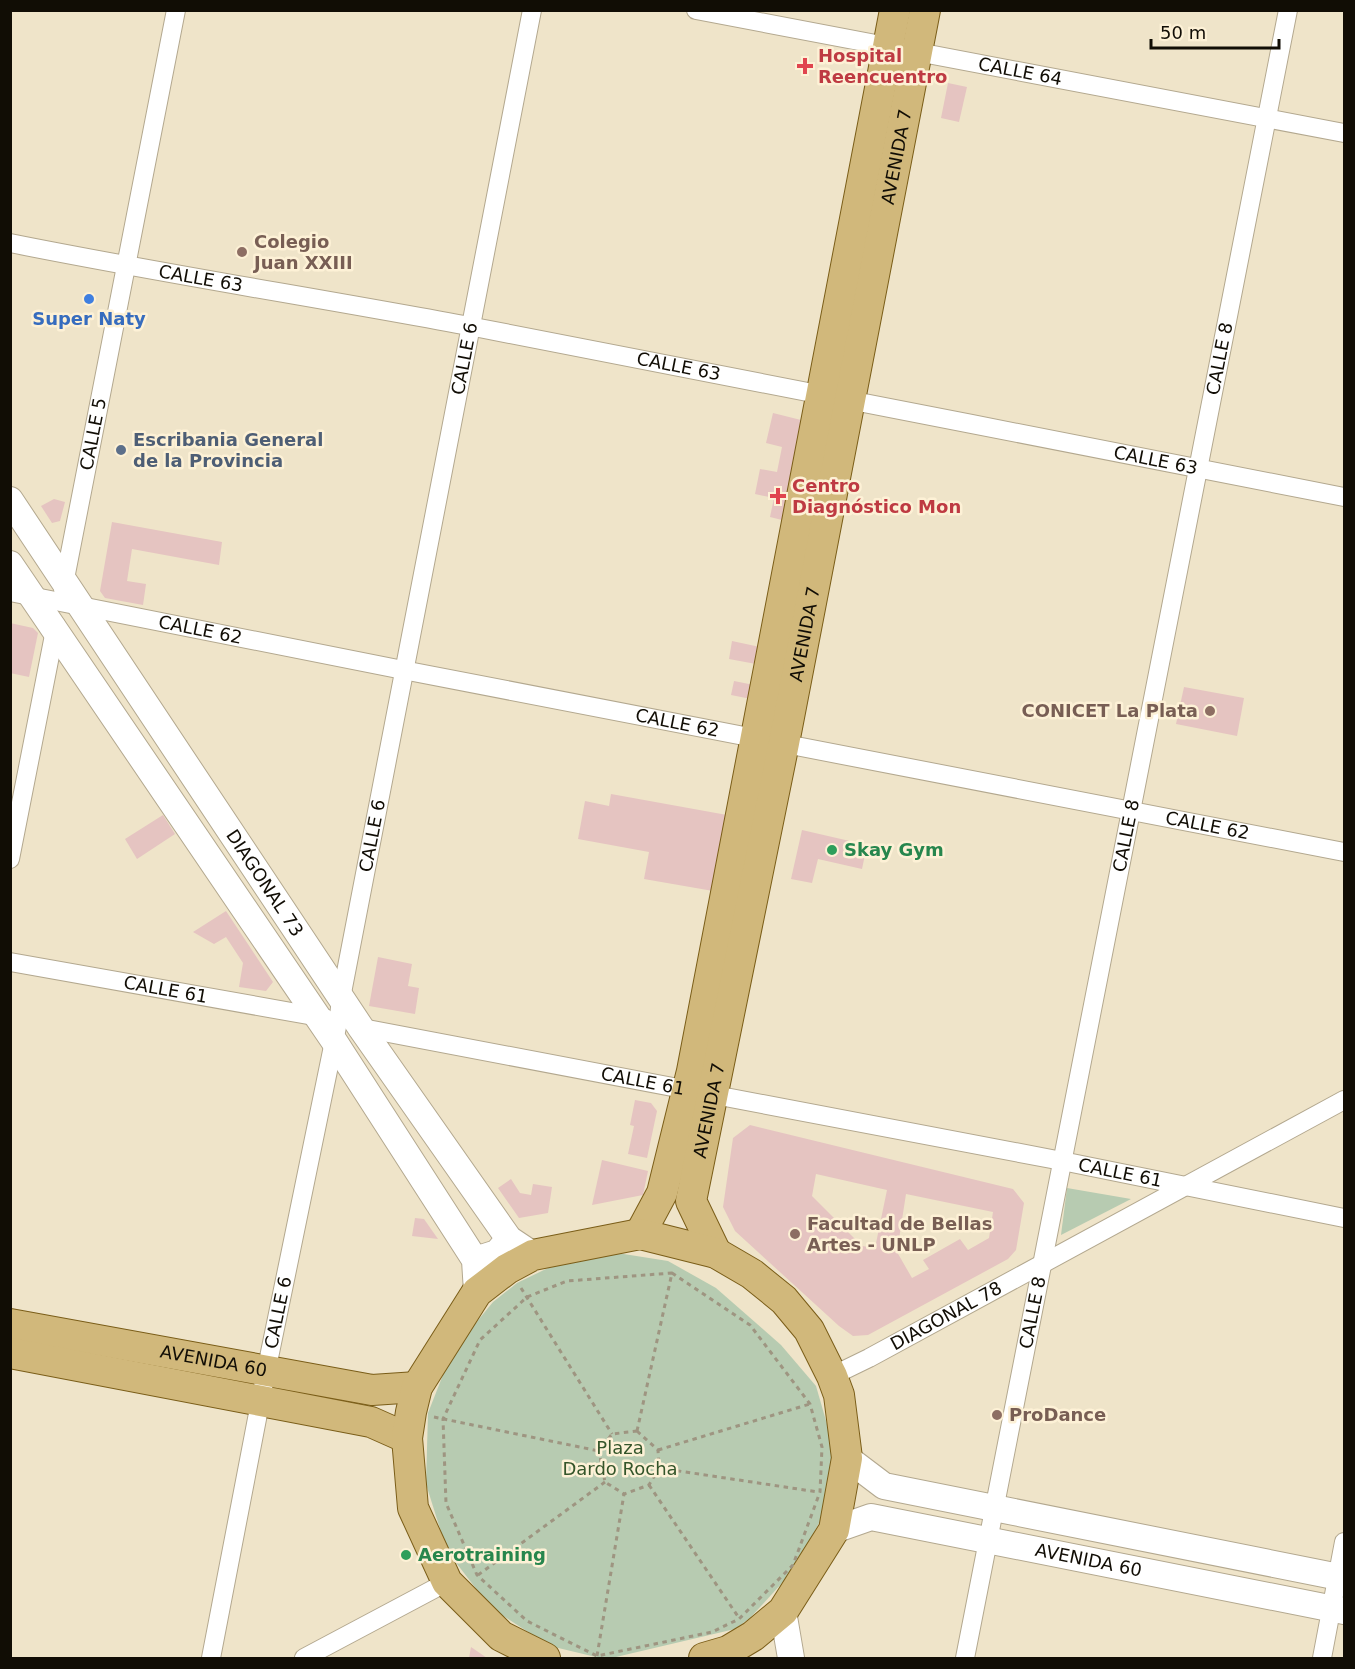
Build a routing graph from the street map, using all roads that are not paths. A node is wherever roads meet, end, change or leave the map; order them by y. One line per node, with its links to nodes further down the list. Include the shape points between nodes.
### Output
1 (176, 10): 11 (street, CALLE 5)
2 (532, 10): 12 (street, CALLE 6)
3 (696, 10): 7 (street, CALLE 64)
4 (895, 10): 7 (main road, AVENIDA 7)
5 (925, 10): 7 (main road, AVENIDA 7)
6 (1288, 10): 8 (street, CALLE 8)
7 (903, 48): 8 (street, CALLE 64); 13 (main road, AVENIDA 7)
8 (1267, 118): 9 (street, CALLE 64); 14 (street, CALLE 8)
9 (1344, 133)
10 (10, 243): 11 (street, CALLE 63)
11 (126, 266): 12 (street, CALLE 63); 19 (street, CALLE 5)
12 (470, 327): 13 (street, CALLE 63); 21 (street, CALLE 6)
13 (836, 396): 14 (street, CALLE 63); 22 (main road, AVENIDA 7)
14 (1199, 469): 15 (street, CALLE 63); 23 (street, CALLE 8)
15 (1344, 496)
16 (10, 500): 19 (main road, DIAGONAL 73)
17 (10, 564): 18 (main road, DIAGONAL 73)
18 (22, 595): 19 (street, CALLE 62); 20 (main road, DIAGONAL 73)
19 (69, 597): 20 (street, CALLE 5); 21 (street, CALLE 62); 27 (main road, DIAGONAL 73)
20 (55, 630): 25 (street, CALLE 5); 27 (main road, DIAGONAL 73)
21 (404, 670): 22 (street, CALLE 62); 27 (street, CALLE 6)
22 (770, 741): 23 (street, CALLE 62); 28 (main road, AVENIDA 7)
23 (1130, 811): 24 (street, CALLE 62); 30 (street, CALLE 8)
24 (1344, 852)
25 (10, 859)
26 (10, 962): 27 (street, CALLE 61)
27 (338, 1021): 28 (street, CALLE 61); 34 (main road, DIAGONAL 73); 36 (main road, DIAGONAL 73); 41 (street, CALLE 6)
28 (700, 1094): 30 (street, CALLE 61); 33 (main road, AVENIDA 7, via 662,1193); 35 (main road, AVENIDA 7, via 691,1201)
29 (1344, 1100): 31 (street, DIAGONAL 78)
30 (1062, 1161): 31 (street, CALLE 61); 37 (street, CALLE 8)
31 (1186, 1186): 32 (street, CALLE 61); 37 (street, DIAGONAL 78)
32 (1344, 1218)
33 (640, 1234): 34 (main road); 35 (main road)
34 (521, 1247): 36 (main road); 38 (main road, via 507,1269)
35 (716, 1253): 42 (main road, via 752,1274 784,1300 808,1330)
36 (475, 1260): 38 (main road, DIAGONAL 73)
37 (1042, 1264): 42 (street, DIAGONAL 78); 48 (street, CALLE 8)
38 (477, 1292): 45 (main road)
39 (10, 1324): 41 (main road, AVENIDA 60)
40 (10, 1353): 44 (main road, AVENIDA 60)
41 (266, 1372): 43 (main road, AVENIDA 60); 44 (street, CALLE 6)
42 (832, 1376): 47 (main road, via 839,1395)
43 (372, 1390): 45 (main road, AVENIDA 60); 46 (main road, via 378,1408)
44 (261, 1402): 46 (main road, AVENIDA 60); 57 (street, CALLE 6)
45 (412, 1412): 46 (main road, AVENIDA 60); 53 (main road, via 413,1508)
46 (371, 1422)
47 (847, 1458): 48 (main road, AVENIDA 60, via 884,1486); 49 (main road)
48 (994, 1509): 50 (street, CALLE 8); 52 (main road, AVENIDA 60)
49 (834, 1530): 50 (main road, AVENIDA 60, via 871,1517); 55 (main road)
50 (988, 1540): 54 (main road, AVENIDA 60); 61 (street, CALLE 8)
51 (1344, 1542): 52 (street)
52 (1341, 1578): 54 (street)
53 (447, 1582): 58 (street); 59 (main road, via 501,1636)
54 (1338, 1609): 62 (street)
55 (783, 1611): 56 (main road); 60 (main road)
56 (723, 1656)
57 (211, 1659)
58 (304, 1659)
59 (545, 1659)
60 (790, 1659)
61 (965, 1659)
62 (1322, 1659)

